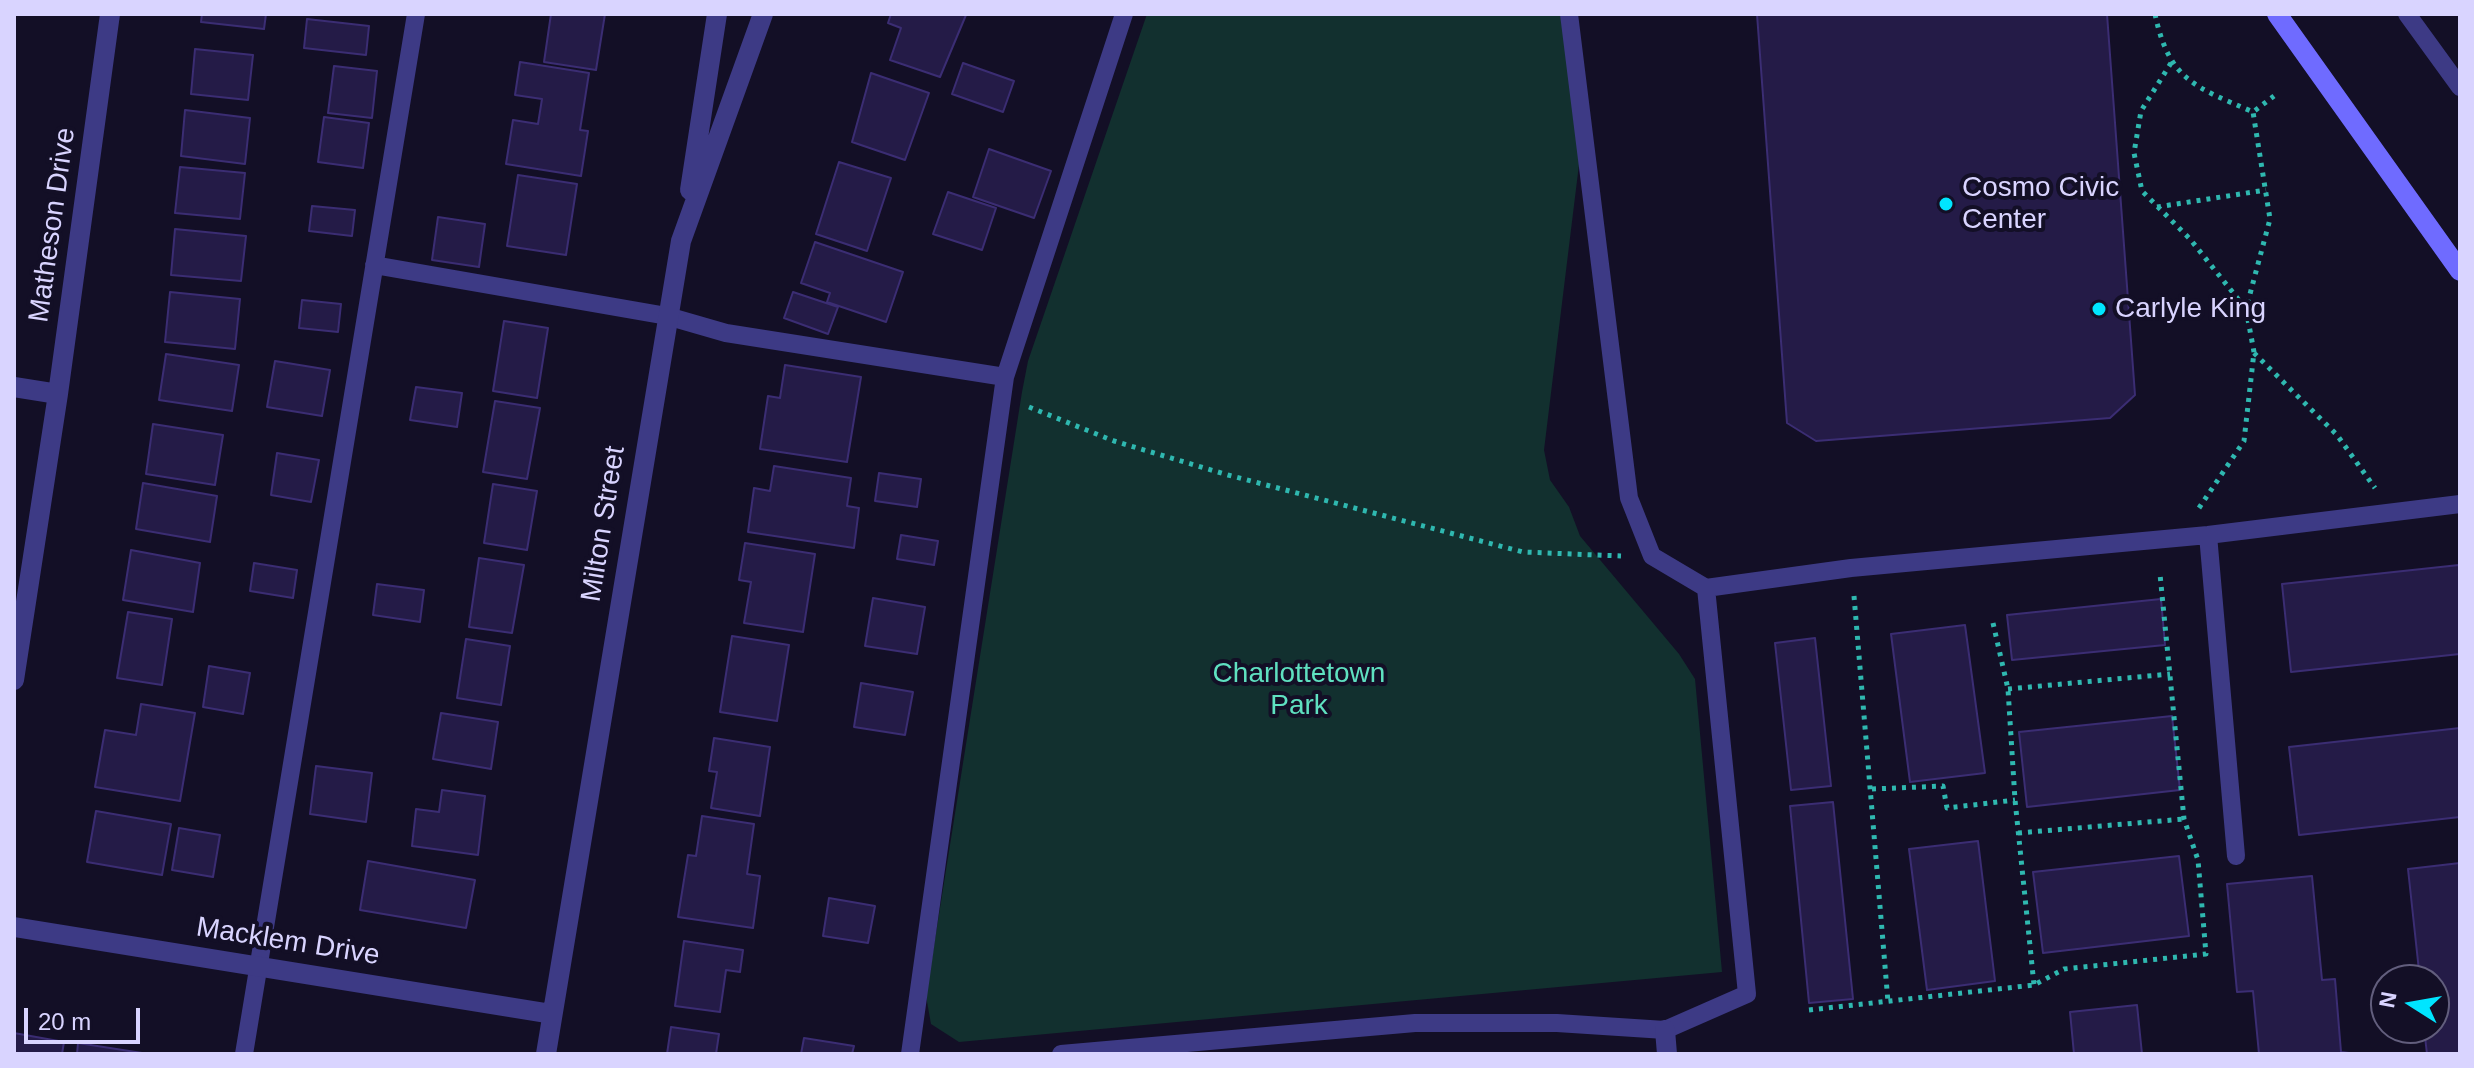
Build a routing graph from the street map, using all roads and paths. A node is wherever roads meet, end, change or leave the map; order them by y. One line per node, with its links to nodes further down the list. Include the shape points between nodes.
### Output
1 (110, 14): 24 (street, Matheson Drive)
2 (416, 14): 17 (lane)
3 (717, 14): 16 (street)
4 (763, 14): 16 (street, Milton Street)
5 (1124, 14): 22 (lane)
6 (1569, 14): 30 (lane, via 1629,498)
7 (2155, 14): 10 (path)
8 (2277, 14): 18 (main road)
9 (2407, 14): 11 (lane)
10 (2171, 63): 13 (path, via 2191,84); 15 (path, via 2141,111 2134,153 2142,191)
11 (2460, 87)
12 (2274, 96): 13 (path)
13 (2253, 112): 14 (path)
14 (2266, 190): 15 (path); 19 (path, via 2270,219)
15 (2157, 207): 19 (path)
16 (681, 241): 20 (street, Milton Street)
17 (374, 265): 20 (lane); 44 (lane)
18 (2460, 271)
19 (2246, 309): 21 (path)
20 (667, 316): 22 (lane, via 726,333); 48 (street, Milton Street)
21 (2254, 352): 27 (path, via 2337,435); 29 (path, via 2244,441)
22 (1005, 377): 25 (lane)
23 (14, 387): 24 (street)
24 (58, 394): 36 (street, Matheson Drive)
25 (1002, 397): 30 (path, via 1171,458 1523,552); 52 (lane)
26 (2460, 504): 27 (lane)
27 (2392, 512): 28 (lane)
28 (2208, 535): 29 (lane); 42 (lane)
29 (2180, 537): 31 (lane)
30 (1652, 556): 33 (lane)
31 (1851, 568): 33 (lane); 38 (path)
32 (2160, 574): 35 (path)
33 (1706, 588): 49 (lane, via 1747,994)
34 (1993, 623): 37 (path)
35 (2170, 674): 37 (path); 40 (path)
36 (14, 680)
37 (2008, 689): 39 (path)
38 (1872, 789): 39 (path, via 1943,786 1947,808); 46 (path)
39 (2015, 800): 41 (path)
40 (2184, 819): 41 (path); 45 (path, via 2198,860 2206,954 2064,969)
41 (2018, 833): 45 (path)
42 (2236, 856)
43 (14, 927): 44 (street, Macklem Drive)
44 (258, 966): 48 (street, Macklem Drive); 50 (lane)
45 (2034, 985): 46 (path)
46 (1888, 1002): 47 (path)
47 (1809, 1010)
48 (552, 1014): 51 (street, Milton Street)
49 (1665, 1030): 53 (lane, via 1415,1023); 54 (street)
50 (244, 1054)
51 (546, 1054)
52 (910, 1054)
53 (1061, 1054)
54 (1667, 1054)

